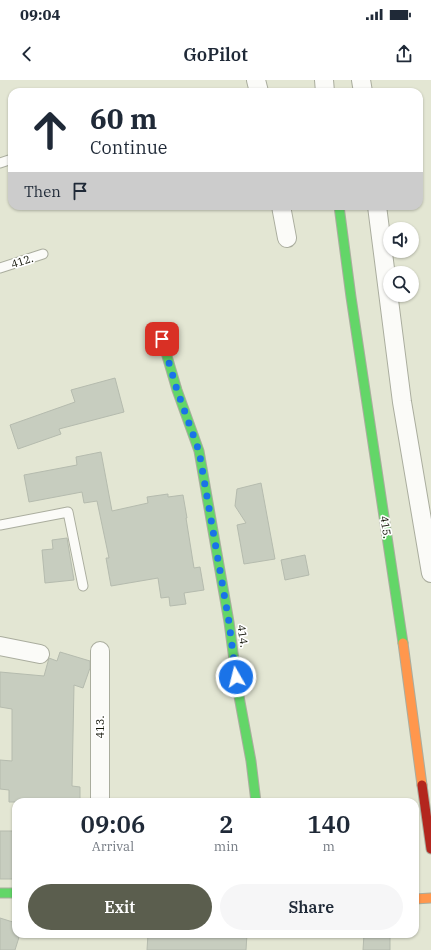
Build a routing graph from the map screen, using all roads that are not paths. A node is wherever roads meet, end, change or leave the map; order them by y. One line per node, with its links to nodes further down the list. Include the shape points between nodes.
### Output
1 (282, 210): 4 (street)
2 (340, 210): 16 (street, 415.)
3 (378, 210): 9 (street, via 402,402)
4 (287, 238)
5 (43, 254): 6 (lane, 412.)
6 (0, 268)
7 (162, 339): 15 (street, 414., via 199,451 229,622)
8 (0, 525): 10 (lane, via 68,512)
9 (431, 573)
10 (83, 586)
11 (0, 646): 13 (street)
12 (100, 651): 14 (street, 413.)
13 (40, 654)
14 (100, 798)
15 (256, 798)
16 (431, 849)
17 (0, 893): 18 (street)
18 (12, 893)
19 (419, 898): 20 (street)
20 (431, 898)

